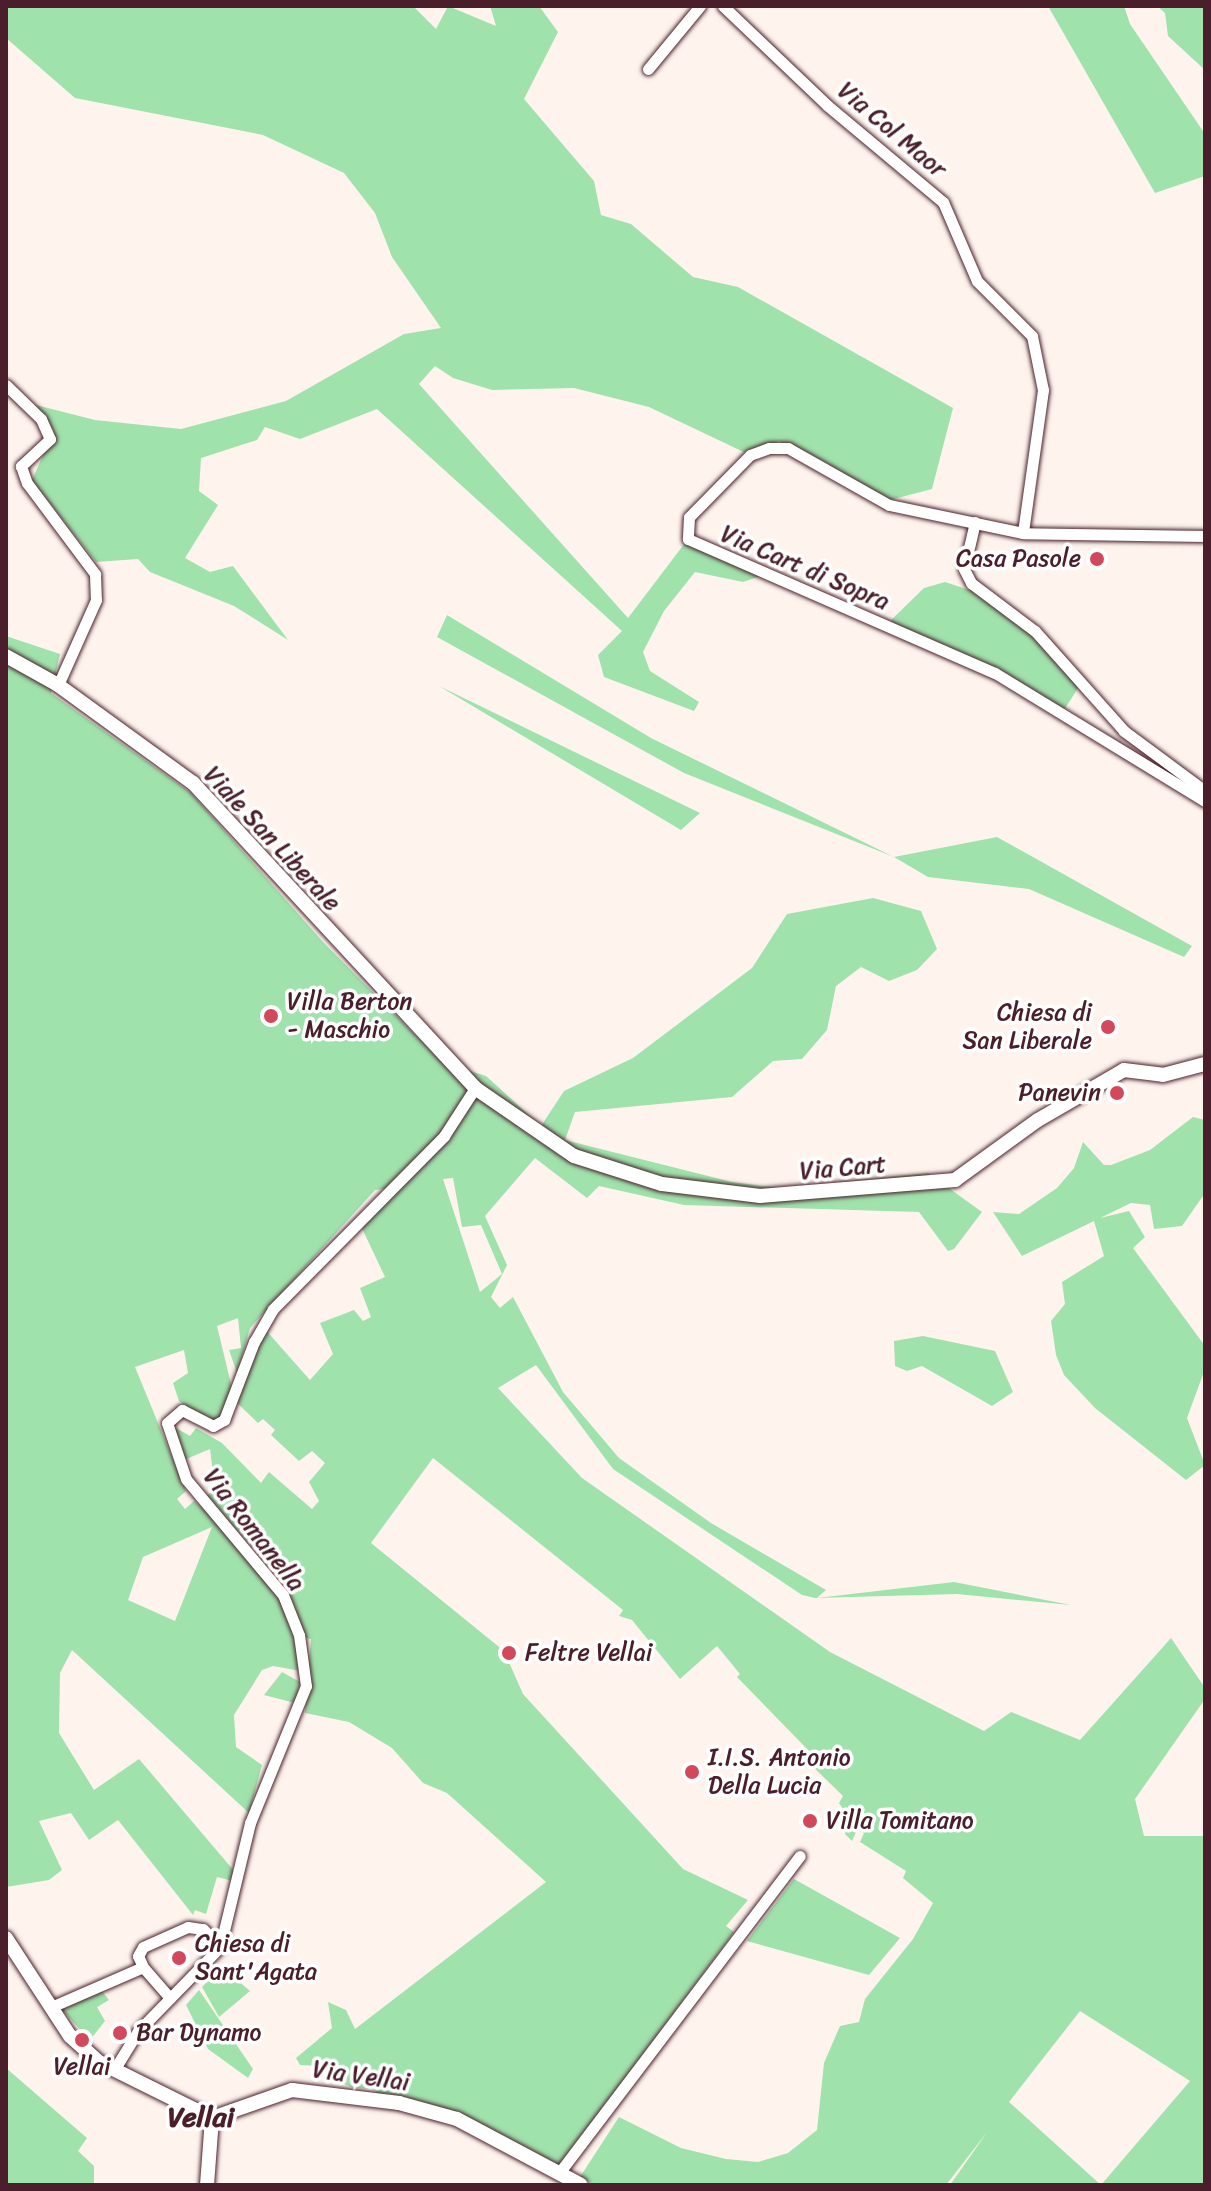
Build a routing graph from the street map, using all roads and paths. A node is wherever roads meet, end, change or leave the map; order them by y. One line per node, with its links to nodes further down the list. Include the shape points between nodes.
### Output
1 (700, 6): 3 (street)
2 (723, 6): 6 (street, Via Col Maor, via 828,106 943,202 977,281 1032,336 1043,390)
3 (648, 69)
4 (6, 385): 9 (street, via 41,419 50,439 21,466 27,483 95,574 96,600)
5 (975, 522): 6 (street, Via Cart di Sopra); 10 (street, via 964,569 971,583 1035,631 1124,731); 11 (street, Via Cart di Sopra, via 889,505 788,448 769,448 750,455 689,517 688,539 1008,680)
6 (1023, 533): 7 (street, Via Cart di Sopra)
7 (1205, 536)
8 (6, 656): 9 (street, Viale San Liberale)
9 (58, 685): 13 (street, Viale San Liberale, via 193,783)
10 (1205, 791)
11 (1205, 801)
12 (1205, 1064): 13 (street, Via Cart, via 1163,1075 1124,1070 1038,1120 955,1180 760,1196 662,1184 574,1156)
13 (475, 1088): 16 (street, Via Romanella, via 444,1136 273,1309 254,1342 224,1420 213,1426 182,1410 167,1423 186,1479 283,1595 299,1635 306,1686 250,1823)
14 (800, 1856): 22 (street)
15 (6, 1938): 19 (street)
16 (220, 1947): 17 (street, via 203,1929 178,1928 143,1947 138,1956); 18 (street)
17 (143, 1967): 18 (street); 19 (street)
18 (170, 1998): 20 (street, via 138,2031)
19 (51, 2007): 20 (street, via 70,2036)
20 (114, 2070): 21 (street)
21 (212, 2118): 22 (street, Via Vellai, via 277,2093 324,2090 440,2112); 23 (street)
22 (559, 2173): 24 (street, Via Vellai)
23 (207, 2185)
24 (581, 2185)

